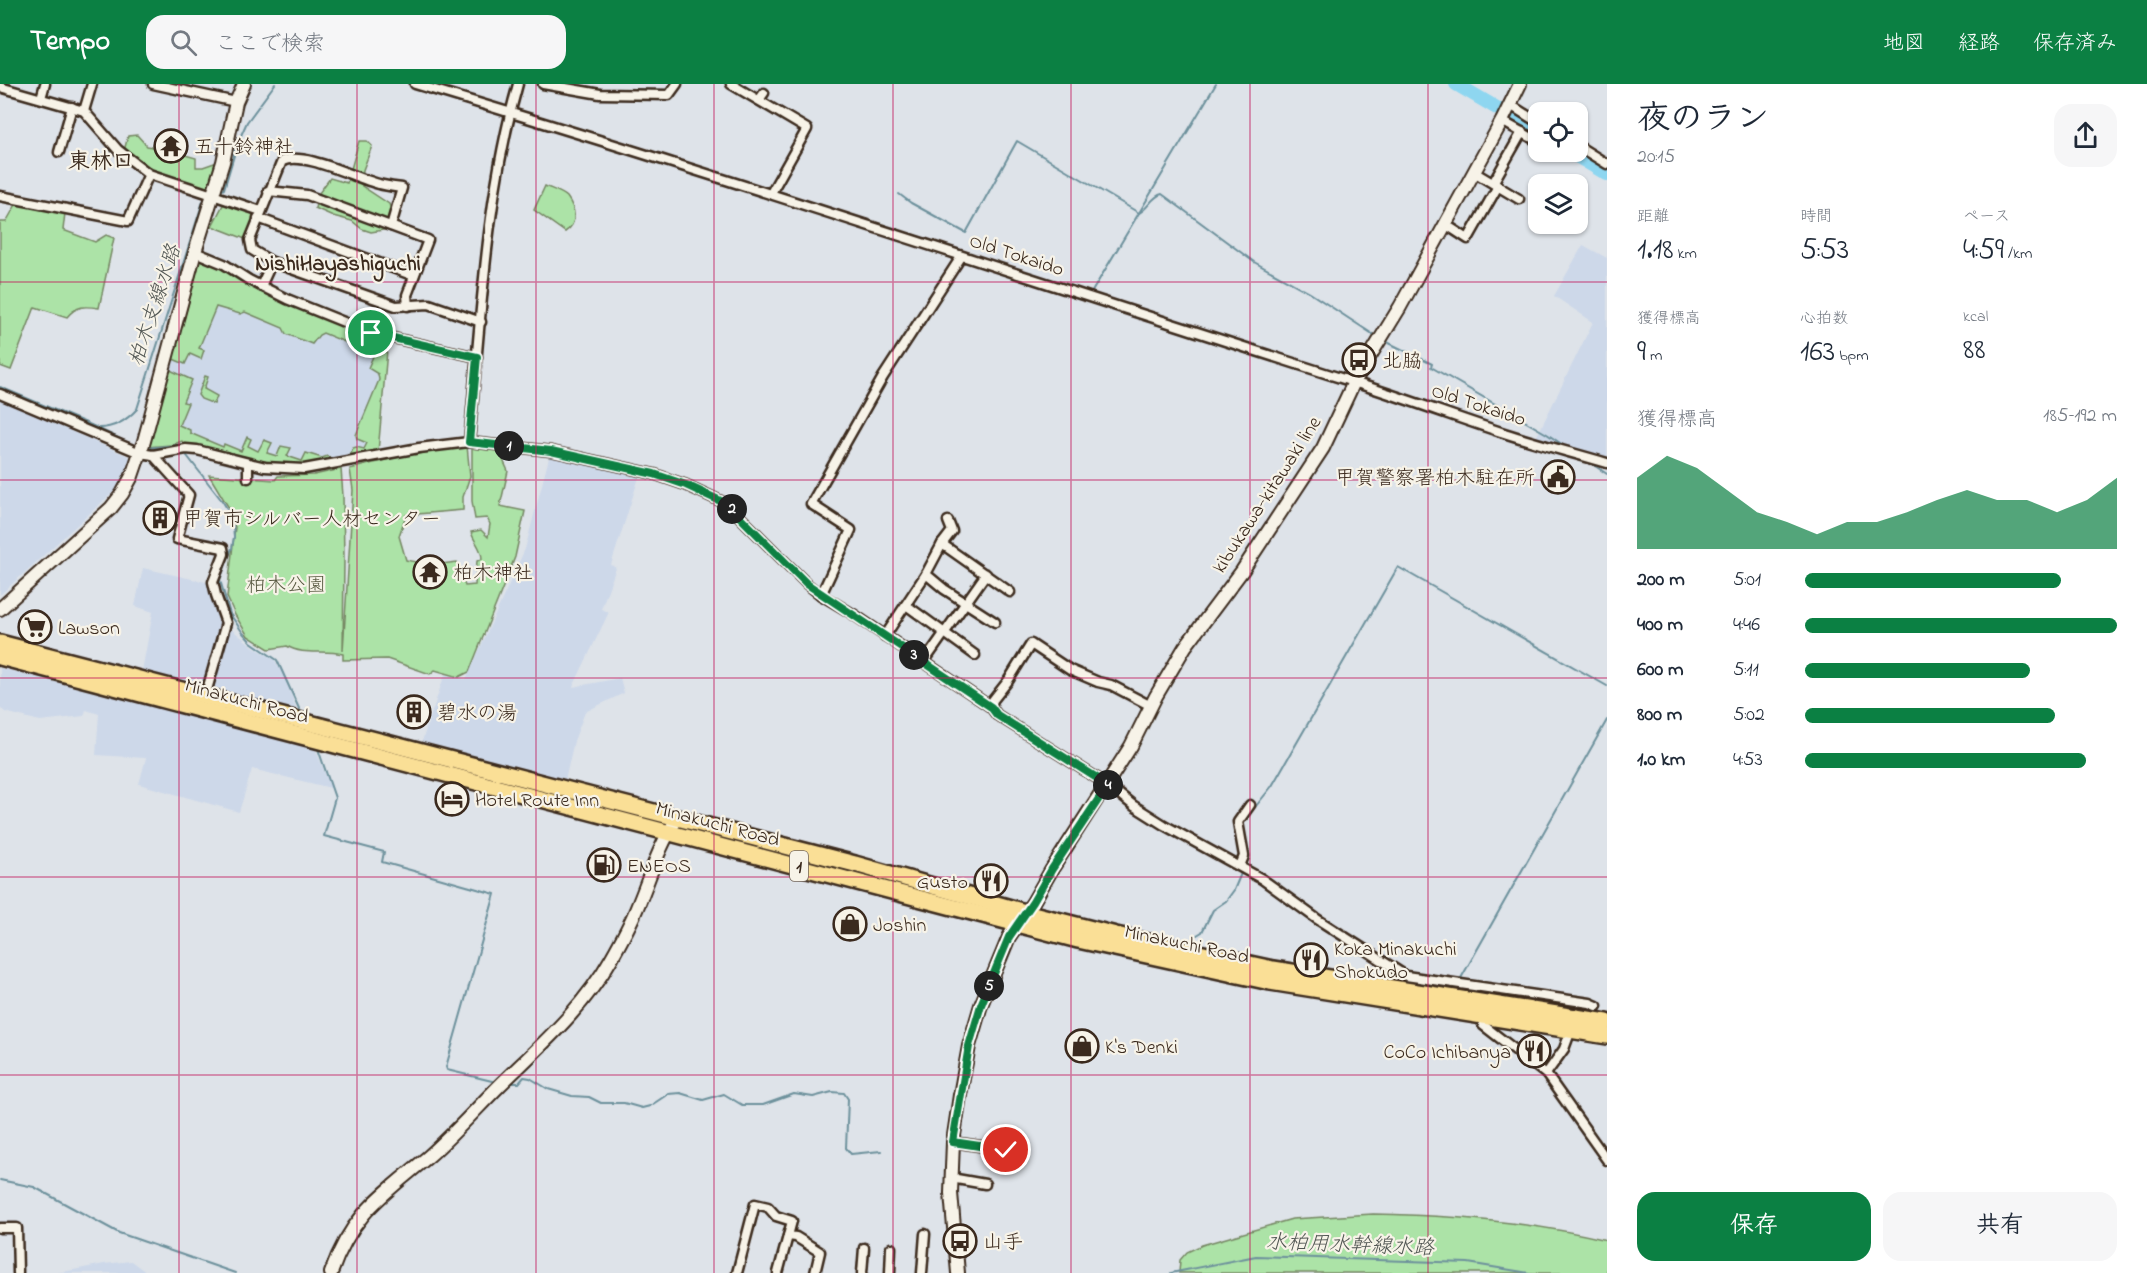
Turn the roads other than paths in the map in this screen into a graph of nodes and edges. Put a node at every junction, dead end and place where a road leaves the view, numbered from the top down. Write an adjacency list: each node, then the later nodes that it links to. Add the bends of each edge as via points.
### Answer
1 (45, 84): 12 (street)
2 (92, 84): 16 (street)
3 (153, 84): 13 (street)
4 (244, 84): 13 (main road)
5 (415, 84): 17 (street, Old Tokaido)
6 (518, 84): 17 (street)
7 (543, 84): 8 (street, via 600,94 669,95)
8 (677, 84)
9 (731, 84): 29 (street, via 762,97 807,129)
10 (1520, 84): 14 (main road, kibukawa-kitawaki line)
11 (0, 87): 12 (street)
12 (41, 98): 15 (street)
13 (236, 102): 30 (main road)
14 (1509, 104): 18 (street); 19 (main road, kibukawa-kitawaki line)
15 (72, 107): 16 (street); 22 (street)
16 (84, 111): 26 (street, via 118,150)
17 (510, 112): 29 (street, Old Tokaido); 42 (street, via 483,273)
18 (1528, 116)
19 (1502, 121): 20 (street); 25 (main road, kibukawa-kitawaki line)
20 (1522, 132): 21 (street); 27 (street)
21 (1528, 136)
22 (59, 152)
23 (1588, 152): 24 (street)
24 (1607, 164)
25 (1474, 172): 27 (street); 34 (main road, kibukawa-kitawaki line)
26 (149, 174): 30 (street); 31 (street, via 128,221)
27 (1495, 185): 32 (street); 34 (street, via 1467,239)
28 (268, 191): 33 (street); 35 (street, via 307,195); 35 (street, via 282,161 290,158 328,166 378,184 402,188)
29 (771, 193): 37 (street, Old Tokaido)
30 (213, 194): 33 (street); 36 (main road)
31 (0, 196)
32 (1519, 199)
33 (259, 215): 38 (street, via 250,240 252,250); 39 (street)
34 (1445, 224): 44 (main road, kibukawa-kitawaki line)
35 (391, 226): 39 (street, via 428,240)
36 (195, 252): 40 (street, via 225,264); 47 (main road)
37 (961, 257): 44 (street, Old Tokaido); 57 (street, via 883,377 811,504 851,530)
38 (272, 262): 40 (street); 41 (street, via 396,306)
39 (414, 276): 41 (street, via 407,295)
40 (261, 286): 43 (street, via 371,333)
41 (408, 306): 42 (street, via 429,304)
42 (481, 322): 43 (street)
43 (477, 357): 46 (street)
44 (1354, 382): 49 (street, Old Tokaido); 69 (main road, kibukawa-kitawaki line, via 1323,448 1242,571 1185,647)
45 (0, 393): 47 (street)
46 (469, 442): 50 (street, via 304,469); 57 (street, via 561,453 686,485 727,504)
47 (140, 453): 48 (street); 60 (main road, via 117,501)
48 (153, 455): 50 (street, via 197,450); 68 (street, via 189,495 177,539 223,549 213,582 226,623)
49 (1607, 463)
50 (248, 464): 51 (street)
51 (248, 478)
52 (948, 520): 53 (street, via 952,531)
53 (942, 544): 54 (street); 55 (street)
54 (926, 574): 58 (street); 59 (street)
55 (986, 574): 56 (street); 58 (street)
56 (1010, 592)
57 (821, 595): 63 (street)
58 (966, 603): 61 (street); 62 (street)
59 (906, 605): 62 (street); 63 (street)
60 (0, 609)
61 (995, 622)
62 (945, 633): 65 (street); 67 (street)
63 (885, 636): 67 (street)
64 (0, 644): 68 (highway, Minakuchi Road / 1)
65 (975, 655)
66 (0, 657): 73 (highway, Minakuchi Road / 1)
67 (924, 662): 70 (street)
68 (205, 697): 73 (highway, Minakuchi Road / 1)
69 (1151, 706): 70 (street, via 1070,670 1031,644); 71 (main road, kibukawa-kitawaki line)
70 (991, 707): 71 (street, via 997,715)
71 (1108, 785): 74 (street, via 1154,819); 75 (main road, kibukawa-kitawaki line)
72 (1250, 805): 74 (street, via 1238,822 1244,856)
73 (673, 825): 75 (highway, Minakuchi Road / 1, via 855,864); 94 (main road, via 636,912 587,997 430,1155 367,1209 341,1246)
74 (1240, 866): 76 (street, via 1406,975)
75 (1021, 919): 77 (highway, Minakuchi Road / 1, via 1154,958 1270,982); 78 (highway, Minakuchi Road / 1, via 1273,969); 83 (main road, kibukawa-kitawaki line, via 1009,937 972,1033)
76 (1597, 1006)
77 (1482, 1016): 80 (highway, Minakuchi Road / 1); 82 (street, via 1484,1025)
78 (1586, 1019): 79 (highway, Minakuchi Road / 1); 80 (street)
79 (1607, 1022)
80 (1570, 1030): 81 (highway, Minakuchi Road / 1); 82 (street, via 1564,1049)
81 (1607, 1036)
82 (1546, 1074): 85 (street)
83 (953, 1142): 84 (street); 86 (main road, kibukawa-kitawaki line)
84 (1006, 1150)
85 (1607, 1160)
86 (951, 1178): 87 (street); 101 (main road, kibukawa-kitawaki line)
87 (985, 1184)
88 (0, 1228): 93 (street, via 16,1228)
89 (925, 1233): 100 (street)
90 (788, 1236): 95 (street, via 792,1221 755,1204); 96 (street); 97 (street, via 820,1252)
91 (864, 1248): 98 (street)
92 (891, 1248): 99 (street)
93 (18, 1273)
94 (331, 1273)
95 (737, 1273)
96 (778, 1273)
97 (815, 1273)
98 (862, 1273)
99 (890, 1273)
100 (922, 1273)
101 (958, 1273)

